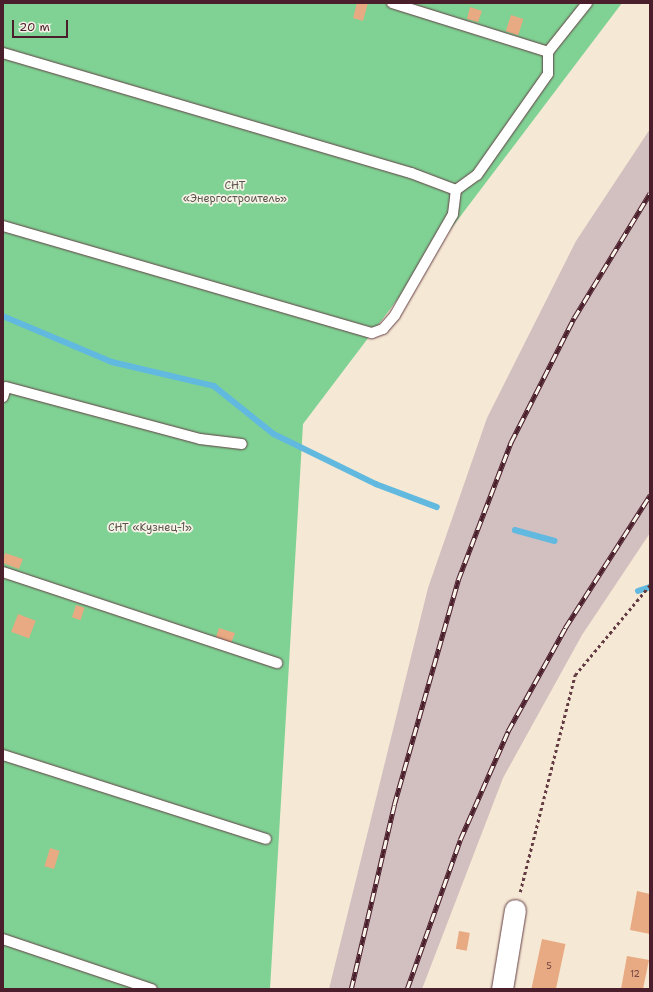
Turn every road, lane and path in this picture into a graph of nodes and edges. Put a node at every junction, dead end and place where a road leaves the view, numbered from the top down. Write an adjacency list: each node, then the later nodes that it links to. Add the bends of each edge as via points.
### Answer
1 (392, 3): 3 (lane)
2 (587, 3): 3 (lane)
3 (548, 52): 5 (lane, via 548,74 477,175)
4 (3, 53): 5 (lane, via 411,173)
5 (456, 190): 6 (lane, via 453,214 395,315 383,329 372,333)
6 (3, 226)
7 (3, 397): 8 (lane, via 6,387 200,439)
8 (242, 444)
9 (3, 572): 11 (lane)
10 (650, 585): 14 (path, via 575,675)
11 (277, 663)
12 (3, 755): 13 (lane)
13 (266, 840)
14 (516, 910): 17 (street)
15 (3, 938): 16 (lane)
16 (152, 989)
17 (502, 989)

